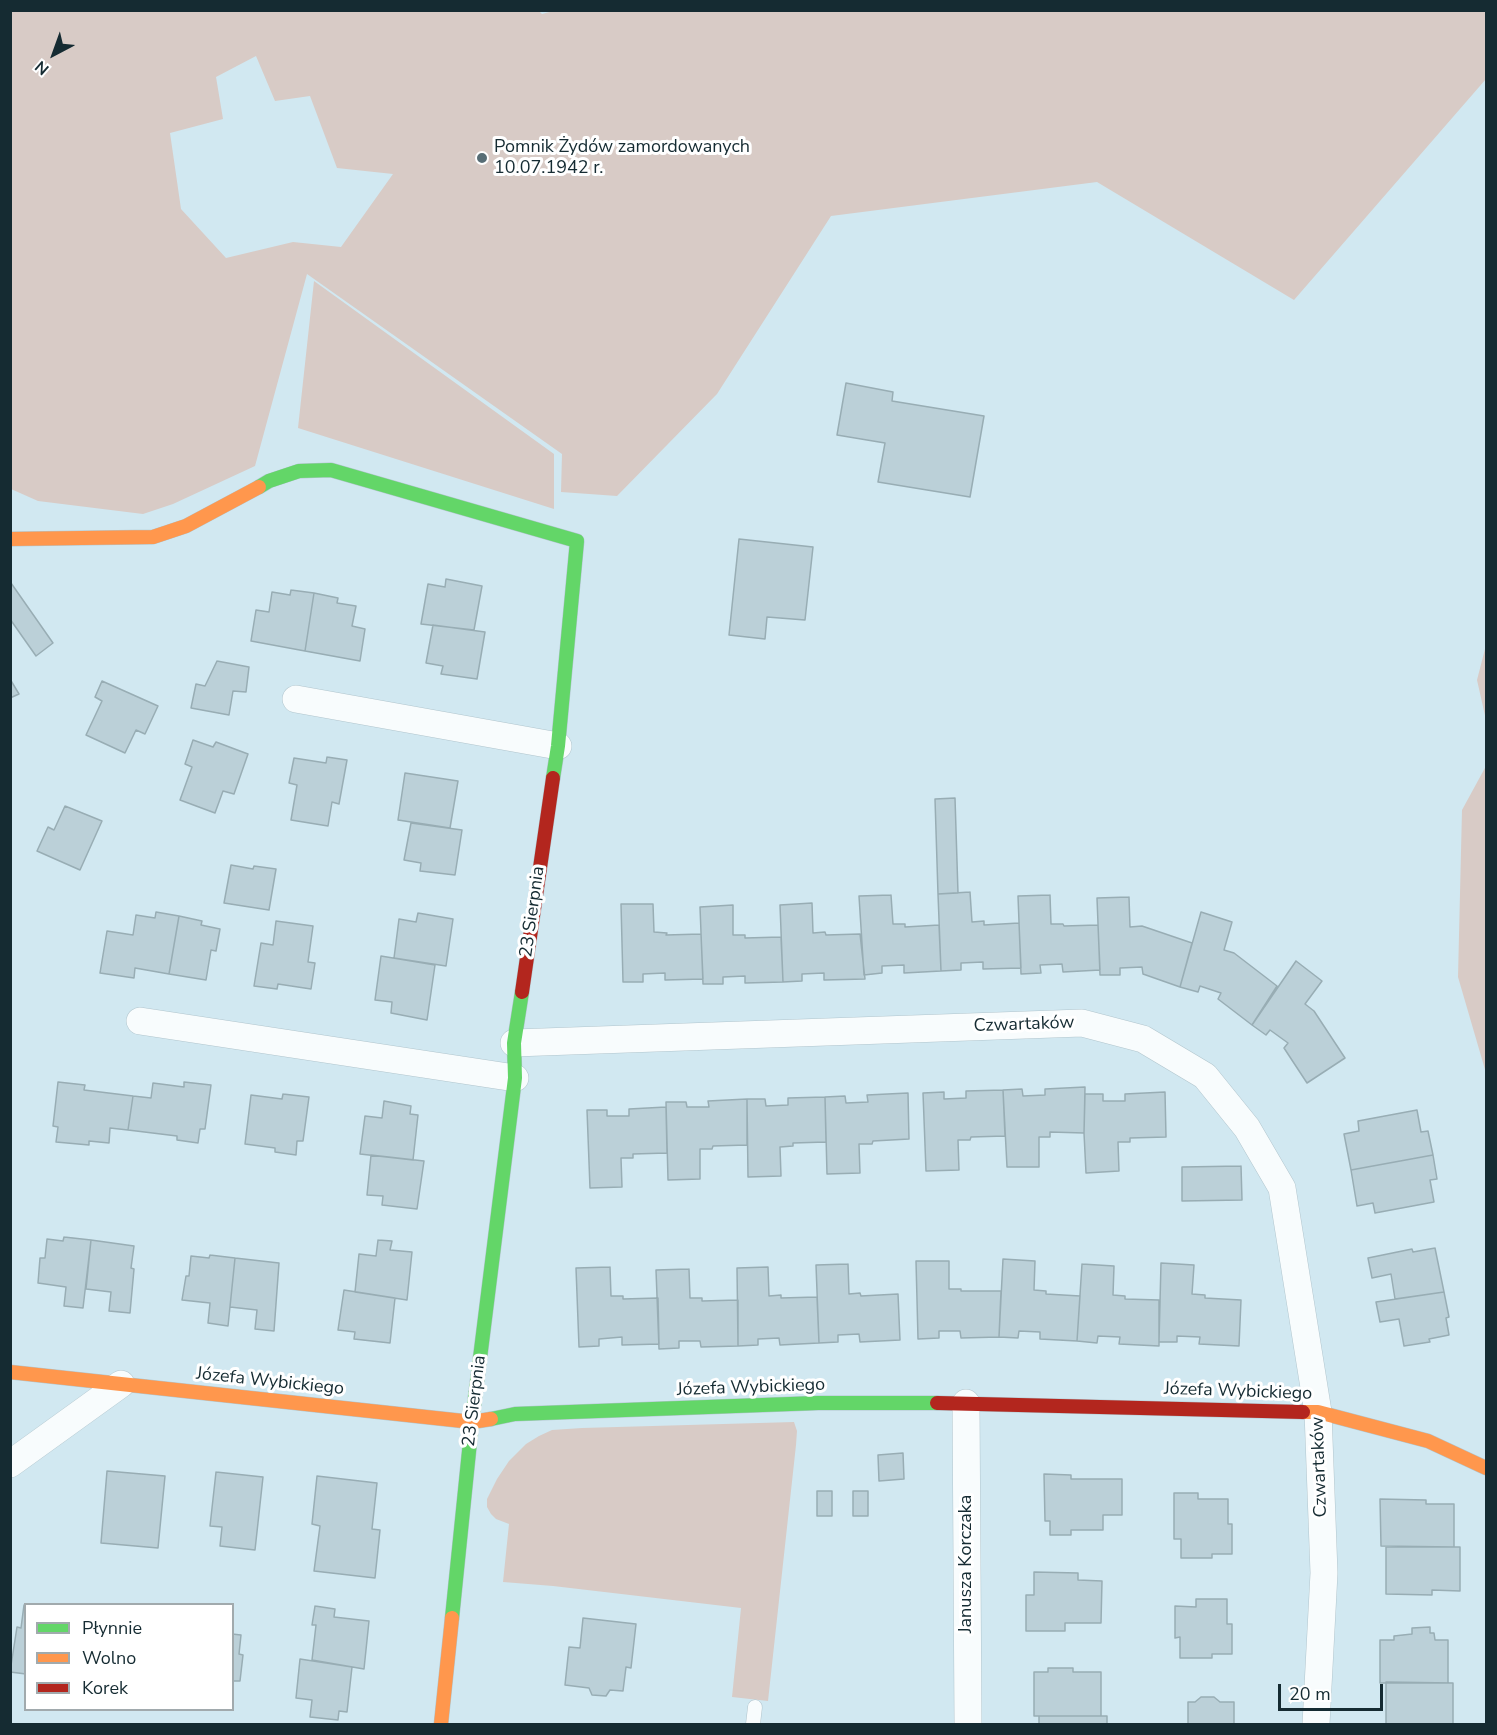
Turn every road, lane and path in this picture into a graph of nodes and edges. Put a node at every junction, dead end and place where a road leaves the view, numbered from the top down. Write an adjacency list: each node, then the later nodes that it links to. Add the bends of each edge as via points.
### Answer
1 (10, 539): 3 (street, 23 Sierpnia, via 153,537 186,526 269,482 299,471 331,470 577,541)
2 (296, 699): 3 (street)
3 (558, 746): 5 (street, 23 Sierpnia)
4 (140, 1021): 6 (street)
5 (514, 1043): 6 (street, 23 Sierpnia); 10 (street, Czwartaków, via 1082,1023 1143,1040 1205,1076 1247,1128 1282,1188)
6 (515, 1078): 11 (street, 23 Sierpnia)
7 (10, 1372): 8 (street, Józefa Wybickiego)
8 (121, 1384): 11 (street, Józefa Wybickiego); 12 (street)
9 (966, 1403): 10 (street, Józefa Wybickiego); 11 (street, Józefa Wybickiego, via 818,1403 515,1414); 17 (street, Janusza Korczaka)
10 (1318, 1412): 13 (street, Józefa Wybickiego, via 1428,1441); 18 (street, Czwartaków, via 1324,1573)
11 (472, 1422): 15 (street, 23 Sierpnia)
12 (10, 1464)
13 (1486, 1468)
14 (755, 1707): 16 (lane)
15 (441, 1725)
16 (753, 1725)
17 (968, 1725)
18 (1316, 1725)

